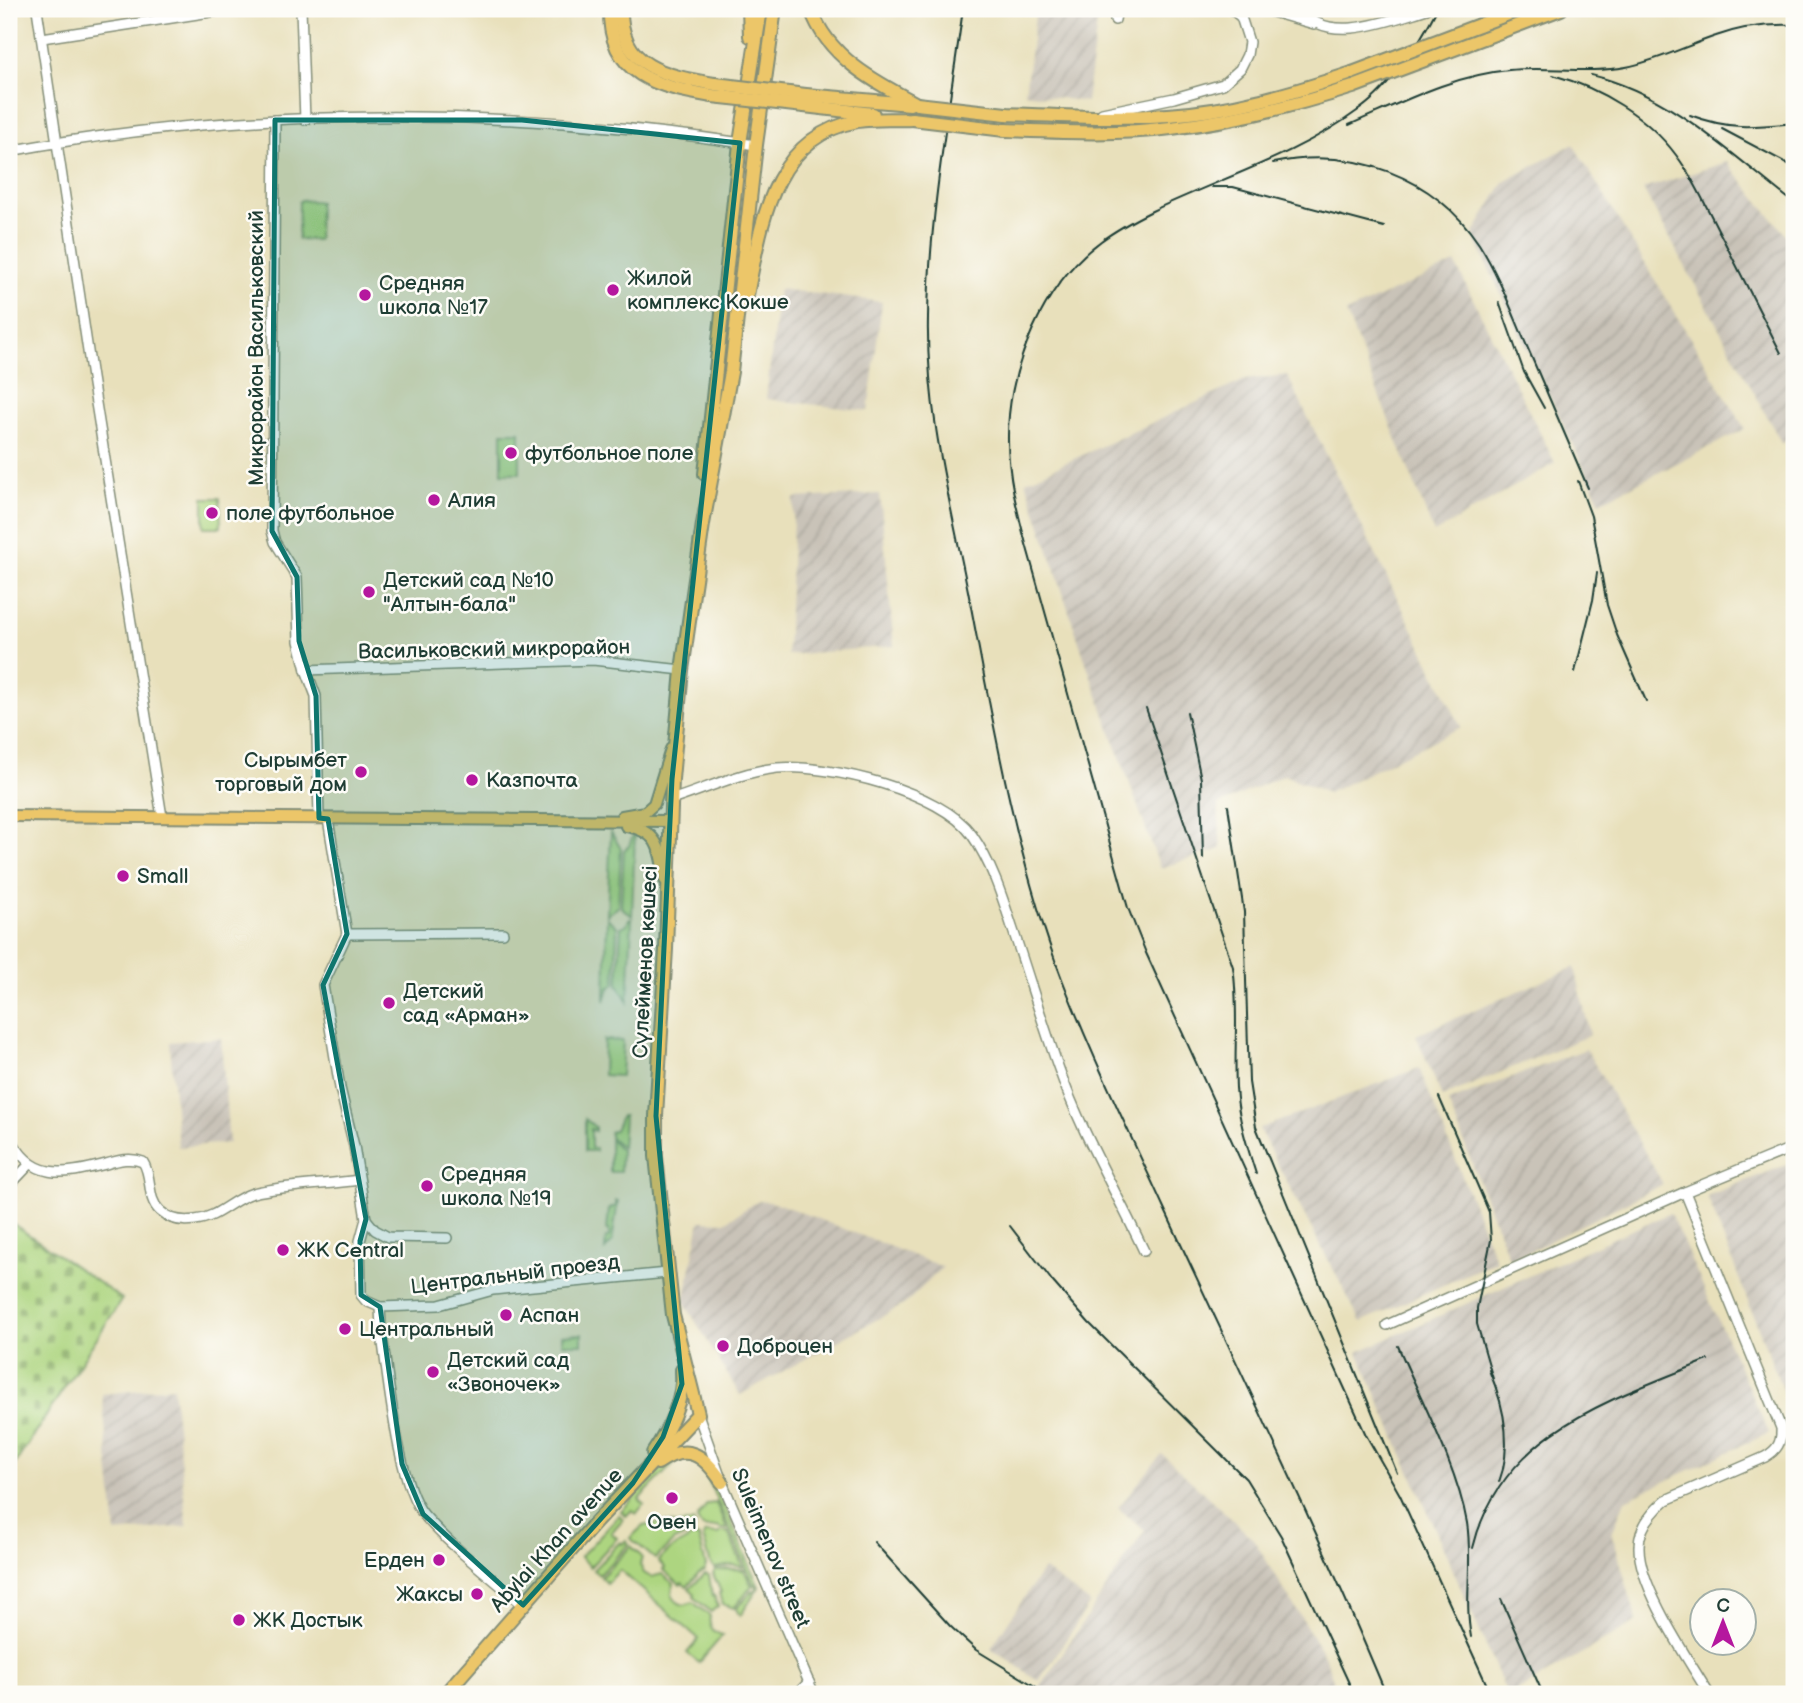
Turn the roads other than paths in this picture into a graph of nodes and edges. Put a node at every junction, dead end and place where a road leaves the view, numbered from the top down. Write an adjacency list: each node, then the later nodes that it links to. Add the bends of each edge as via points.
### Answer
1 (37, 9): 20 (street)
2 (230, 9): 20 (street)
3 (301, 9): 28 (street)
4 (610, 9): 22 (highway, via 616,43 632,68 658,85)
5 (621, 9): 22 (highway, via 627,40 640,60)
6 (750, 9): 21 (highway)
7 (761, 9): 21 (highway)
8 (775, 9): 31 (highway)
9 (810, 9): 24 (highway, via 849,63)
10 (1117, 9): 18 (street)
11 (1231, 9): 25 (street, via 1241,17 1249,42 1240,69 1223,83)
12 (1262, 9): 17 (street)
13 (1301, 9): 19 (street)
14 (1427, 9): 19 (street, via 1370,25)
15 (1522, 9): 25 (highway, bridge, via 1296,91 1170,115)
16 (1561, 9): 26 (highway, bridge, via 1301,104 1240,117 1170,128 1083,133)
17 (1286, 13): 19 (street)
18 (1115, 20)
19 (1320, 25)
20 (42, 38): 29 (street)
21 (751, 75): 30 (highway)
22 (713, 90): 23 (highway, bridge)
23 (805, 100): 24 (highway); 26 (highway)
24 (917, 104): 25 (highway, bridge)
25 (1083, 117)
26 (912, 119): 33 (highway, via 867,120 833,129 809,143 787,166 766,211)
27 (275, 120): 28 (street); 29 (street); 35 (street, Микрорайон Васильковский, via 272,531 297,578 299,636)
28 (305, 120): 30 (street, via 522,120)
29 (58, 142): 32 (street); 40 (street)
30 (740, 143): 31 (street); 34 (highway)
31 (756, 145): 33 (highway)
32 (9, 151)
33 (731, 372): 34 (highway)
34 (708, 478): 36 (highway, Сүлейменов көшесі)
35 (306, 670): 36 (street, Васильковский микрорайон, via 593,660); 41 (street, Микрорайон Васильковский, via 316,696)
36 (682, 670): 37 (highway, Сүлейменов көшесі)
37 (677, 726): 38 (highway, Сүлейменов көшесі); 42 (main road, via 654,804 640,813)
38 (671, 800): 43 (highway, Сүлейменов көшесі); 55 (street, via 737,776 796,768 856,776 905,791 962,824 990,869 1059,1069)
39 (9, 816): 40 (main road)
40 (162, 817): 41 (main road)
41 (324, 818): 42 (main road); 46 (street, Микрорайон Васильковский)
42 (588, 821): 43 (main road); 44 (main road, via 650,834 659,848)
43 (670, 821): 44 (highway, Сүлейменов көшесі)
44 (668, 896): 56 (highway, Сүлейменов көшесі, via 656,1116)
45 (503, 933): 46 (street)
46 (347, 934): 50 (street, via 324,985)
47 (9, 1135): 49 (street)
48 (1794, 1147): 52 (street)
49 (29, 1165): 50 (street, via 63,1172 136,1159 148,1170 157,1208 169,1218 186,1221 212,1216 255,1193); 51 (street)
50 (359, 1180): 53 (street)
51 (9, 1186)
52 (1685, 1192): 58 (street); 68 (street, via 1782,1436 1777,1448 1765,1457 1666,1500 1643,1528 1639,1546 1651,1590)
53 (366, 1219): 54 (street, via 388,1237); 57 (street, via 360,1241 361,1295)
54 (447, 1238)
55 (1144, 1251)
56 (667, 1273): 57 (street, Центральный проезд, via 493,1290 439,1306); 59 (highway, Сүлейменов көшесі)
57 (380, 1307): 63 (street, via 402,1464 416,1500 443,1534)
58 (1387, 1325)
59 (677, 1330): 60 (highway, Сүлейменов көшесі); 62 (highway, via 682,1375 678,1402 659,1445)
60 (698, 1414): 61 (street, Suleimenov street); 62 (highway, Abylai Khan avenue)
61 (722, 1482): 62 (highway, via 704,1459 685,1452 663,1459); 64 (street, Suleimenov street)
62 (633, 1483): 63 (highway, Abylai Khan avenue)
63 (523, 1605): 65 (highway, Abylai Khan avenue)
64 (809, 1682): 66 (street); 67 (street, Suleimenov street)
65 (444, 1694)
66 (797, 1694)
67 (814, 1694)
68 (1709, 1694)

